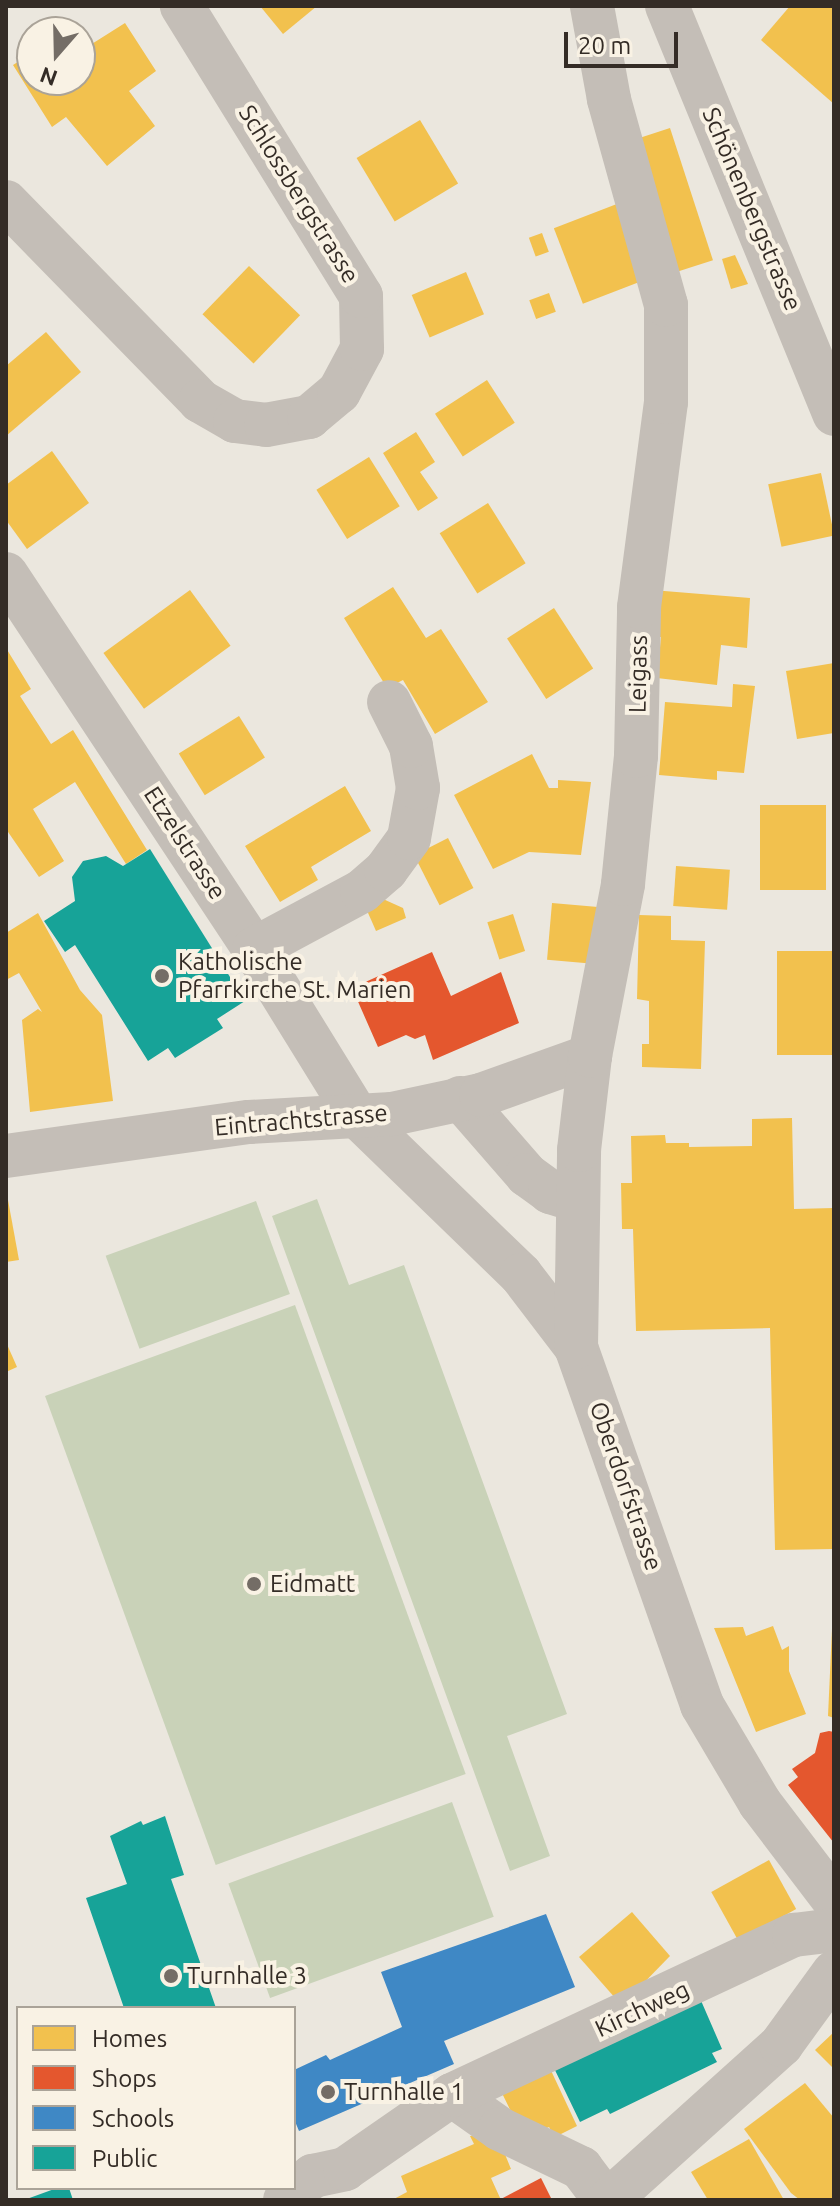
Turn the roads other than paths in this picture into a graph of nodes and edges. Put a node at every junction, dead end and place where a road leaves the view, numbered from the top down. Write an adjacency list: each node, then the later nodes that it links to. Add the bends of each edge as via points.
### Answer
1 (182, 6): 4 (street, Schlossbergstrasse, via 361,296 362,349 339,392 309,417 266,425 223,414 200,401)
2 (592, 6): 9 (street, Leigass, via 609,99 666,305 666,402 639,607 636,756 623,884)
3 (667, 6): 5 (street, Schönenbergstrasse)
4 (6, 202)
5 (834, 414)
6 (6, 574): 8 (street, Etzelstrasse)
7 (389, 702): 8 (street, via 411,746 418,788 409,838 386,870 362,891)
8 (254, 949): 11 (street, Etzelstrasse)
9 (590, 1056): 10 (street, Eintrachtstrasse, via 537,1078); 13 (street, Leigass)
10 (460, 1098): 11 (street, Eintrachtstrasse, via 392,1114); 13 (street, via 527,1175 550,1192)
11 (357, 1116): 12 (street, Eintrachtstrasse, via 249,1122); 14 (street, Oberdorfstrasse, via 521,1275)
12 (6, 1156)
13 (577, 1200): 14 (street, Leigass)
14 (576, 1347): 15 (street, Oberdorfstrasse, via 702,1705 760,1803)
15 (834, 1900)
16 (834, 1930): 18 (street, Kirchweg, via 794,1935)
17 (834, 1972): 20 (street, via 781,2045)
18 (452, 2095): 19 (street, Kirchweg, via 345,2169 313,2176); 20 (street, via 500,2129 581,2168)
19 (285, 2200)
20 (607, 2200)

